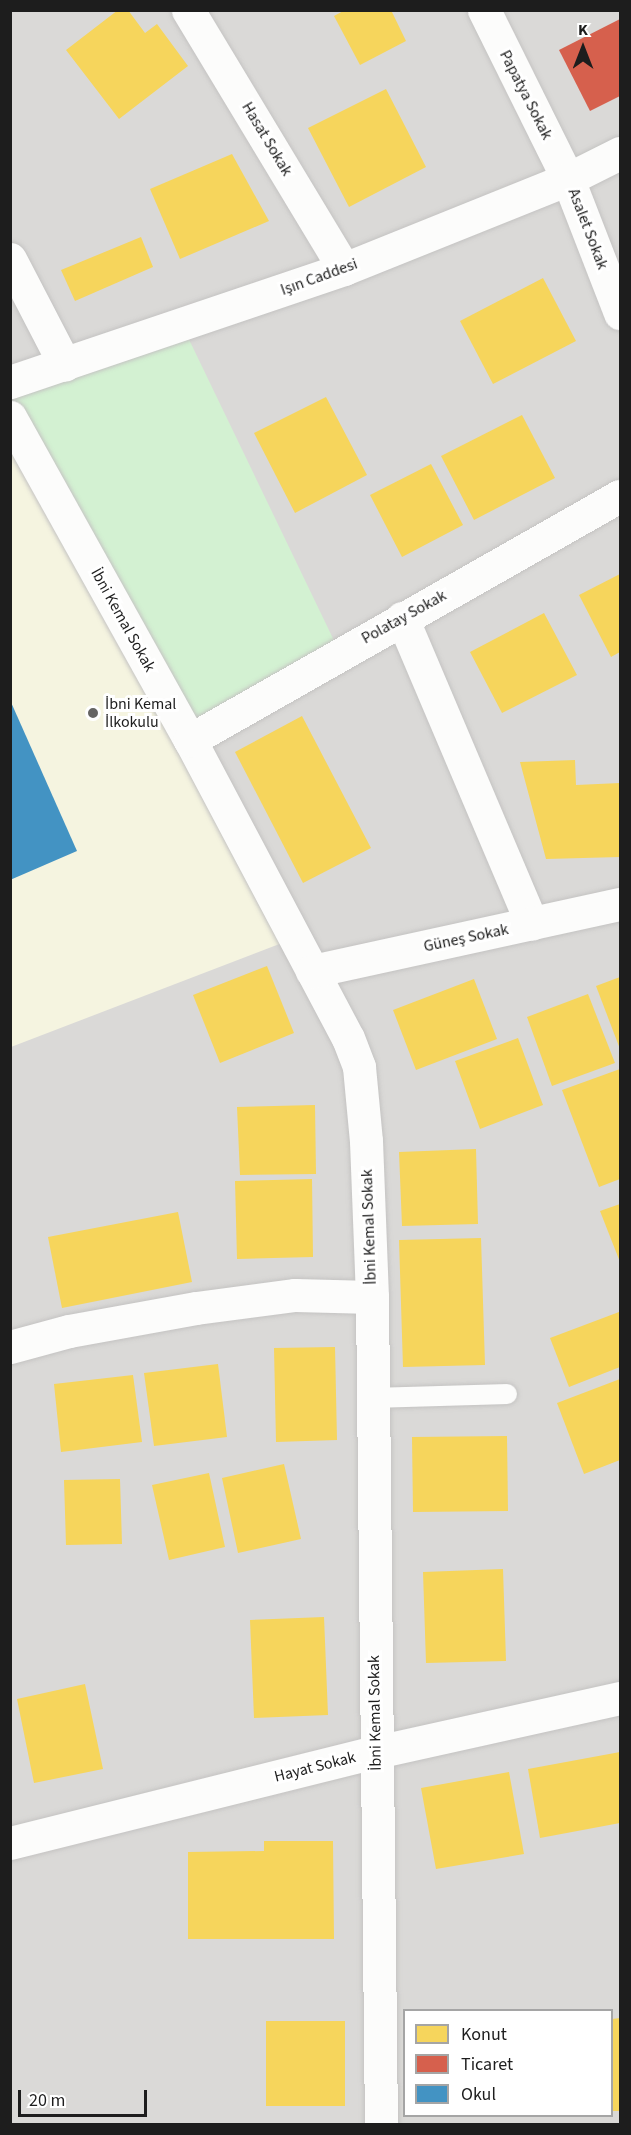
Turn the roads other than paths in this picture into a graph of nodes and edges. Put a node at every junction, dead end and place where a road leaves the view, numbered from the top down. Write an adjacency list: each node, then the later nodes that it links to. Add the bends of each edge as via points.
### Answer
1 (188, 10): 6 (street, Hasat Sokak)
2 (484, 10): 4 (street, Papatya Sokak)
3 (621, 153): 4 (street, Işın Caddesi)
4 (568, 179): 6 (street, Işın Caddesi); 7 (street, Asalet Sokak)
5 (10, 259): 8 (street)
6 (344, 268): 8 (street, Işın Caddesi)
7 (621, 313)
8 (65, 365): 9 (street, Işın Caddesi)
9 (10, 382)
10 (10, 417): 13 (street, İbni Kemal Sokak)
11 (621, 496): 12 (street, Polatay Sokak)
12 (402, 618): 13 (street, Polatay Sokak); 15 (street)
13 (190, 740): 16 (street, İbni Kemal Sokak)
14 (621, 904): 15 (street, Güneş Sokak)
15 (532, 924): 16 (street, Güneş Sokak)
16 (312, 971): 17 (street, İbni Kemal Sokak, via 359,1067)
17 (372, 1297): 18 (street, via 295,1295 207,1307 69,1331); 20 (street, İbni Kemal Sokak)
18 (10, 1347)
19 (507, 1394): 20 (lane)
20 (373, 1398): 22 (street, İbni Kemal Sokak)
21 (621, 1698): 22 (street, Hayat Sokak)
22 (376, 1752): 23 (street, Hayat Sokak); 24 (street, İbni Kemal Sokak)
23 (10, 1843)
24 (381, 2124)

